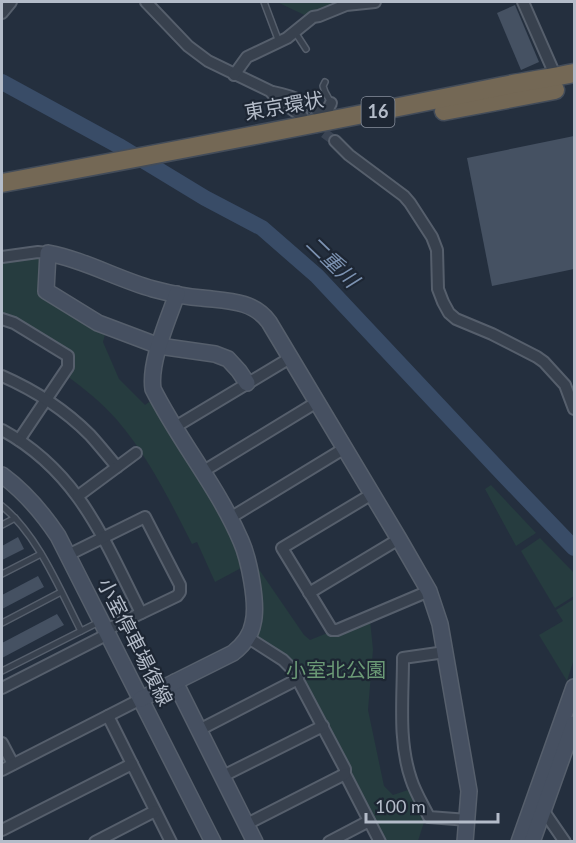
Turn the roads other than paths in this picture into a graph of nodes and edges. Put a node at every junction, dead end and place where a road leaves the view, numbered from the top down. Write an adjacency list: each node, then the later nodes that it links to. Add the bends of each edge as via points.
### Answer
1 (11, 2): 6 (street)
2 (146, 2): 11 (street, via 188,46)
3 (264, 2): 8 (lane)
4 (375, 2): 7 (street, via 346,5 313,17)
5 (523, 2): 12 (street)
6 (2, 13)
7 (295, 32): 8 (street); 9 (lane)
8 (279, 42): 11 (street, via 247,57)
9 (306, 50)
10 (574, 73): 12 (highway, 東京環状 / 16)
11 (234, 75): 15 (street)
12 (556, 77): 18 (highway, 東京環状 / 16, via 375,113)
13 (325, 82): 16 (lane, via 323,86)
14 (574, 86): 20 (highway, 東京環状 / 16)
15 (270, 91): 17 (street); 18 (street, via 313,107)
16 (331, 103): 18 (street)
17 (302, 116)
18 (324, 119): 20 (highway, 東京環状 / 16)
19 (335, 141): 34 (street, via 410,203 437,250 438,289 449,313 544,362 565,385)
20 (188, 153): 21 (highway, 東京環状 / 16)
21 (98, 171): 22 (highway, 東京環状 / 16); 23 (highway, 東京環状 / 16)
22 (2, 183)
23 (2, 194)
24 (48, 253): 25 (street); 26 (street); 28 (street, via 46,291 98,324)
25 (2, 257)
26 (177, 294): 28 (street); 29 (street, via 250,306 264,316)
27 (2, 319): 32 (street, via 68,356 68,367)
28 (159, 346): 31 (street, via 228,359); 35 (street, via 153,389)
29 (290, 358): 31 (street); 33 (street)
30 (2, 376): 32 (street)
31 (246, 383): 35 (street)
32 (46, 400): 37 (street); 40 (street, via 90,436)
33 (317, 402): 38 (street); 41 (street)
34 (574, 409)
35 (175, 427): 41 (street)
36 (2, 430): 37 (street)
37 (19, 440): 44 (street)
38 (345, 448): 43 (street); 47 (street)
39 (136, 453): 40 (street)
40 (117, 467): 44 (street)
41 (202, 472): 47 (street)
42 (2, 475): 52 (street, 小室停車場復線, via 39,509)
43 (372, 494): 50 (street); 56 (street, via 282,548)
44 (78, 496): 49 (street)
45 (2, 506): 46 (lane)
46 (15, 518): 48 (lane); 51 (lane)
47 (230, 518): 61 (street, via 250,569 255,615)
48 (2, 525)
49 (103, 537): 52 (street); 57 (street); 57 (street, via 145,517 180,585 177,596)
50 (399, 539): 54 (street); 56 (street)
51 (41, 554): 53 (lane); 55 (lane)
52 (68, 555): 59 (street, 小室停車場復線)
53 (2, 574)
54 (429, 591): 56 (street, via 337,630 332,630); 62 (street)
55 (61, 592): 58 (lane); 60 (lane)
56 (309, 593)
57 (141, 614): 59 (street)
58 (2, 623)
59 (105, 628): 60 (lane); 67 (street); 68 (street, 小室停車場復線)
60 (81, 631): 63 (lane)
61 (247, 637): 64 (street, via 283,660); 65 (street, via 232,652)
62 (445, 652): 81 (street, via 469,790); 81 (street, via 403,658 403,741 411,781 429,817)
63 (2, 671)
64 (298, 679): 71 (street); 72 (street)
65 (175, 682): 68 (street); 72 (street)
66 (574, 687): 92 (street)
67 (2, 688)
68 (141, 699): 69 (street); 87 (street, 小室停車場復線)
69 (108, 716): 74 (street); 75 (street)
70 (574, 724): 79 (street)
71 (323, 726): 77 (street); 78 (street)
72 (199, 730): 78 (street)
73 (2, 743): 74 (street)
74 (13, 764): 76 (street)
75 (132, 764): 80 (street); 84 (street)
76 (2, 770)
77 (345, 774): 82 (street); 83 (street)
78 (223, 776): 83 (street)
79 (543, 810): 93 (street); 94 (street)
80 (155, 811): 85 (street); 86 (street)
81 (468, 820): 91 (street)
82 (369, 821): 89 (street); 90 (street)
83 (247, 824): 88 (street)
84 (2, 830)
85 (94, 842)
86 (171, 842)
87 (213, 842)
88 (255, 842)
89 (329, 842)
90 (380, 842)
91 (465, 842)
92 (519, 842)
93 (532, 842)
94 (565, 842)

